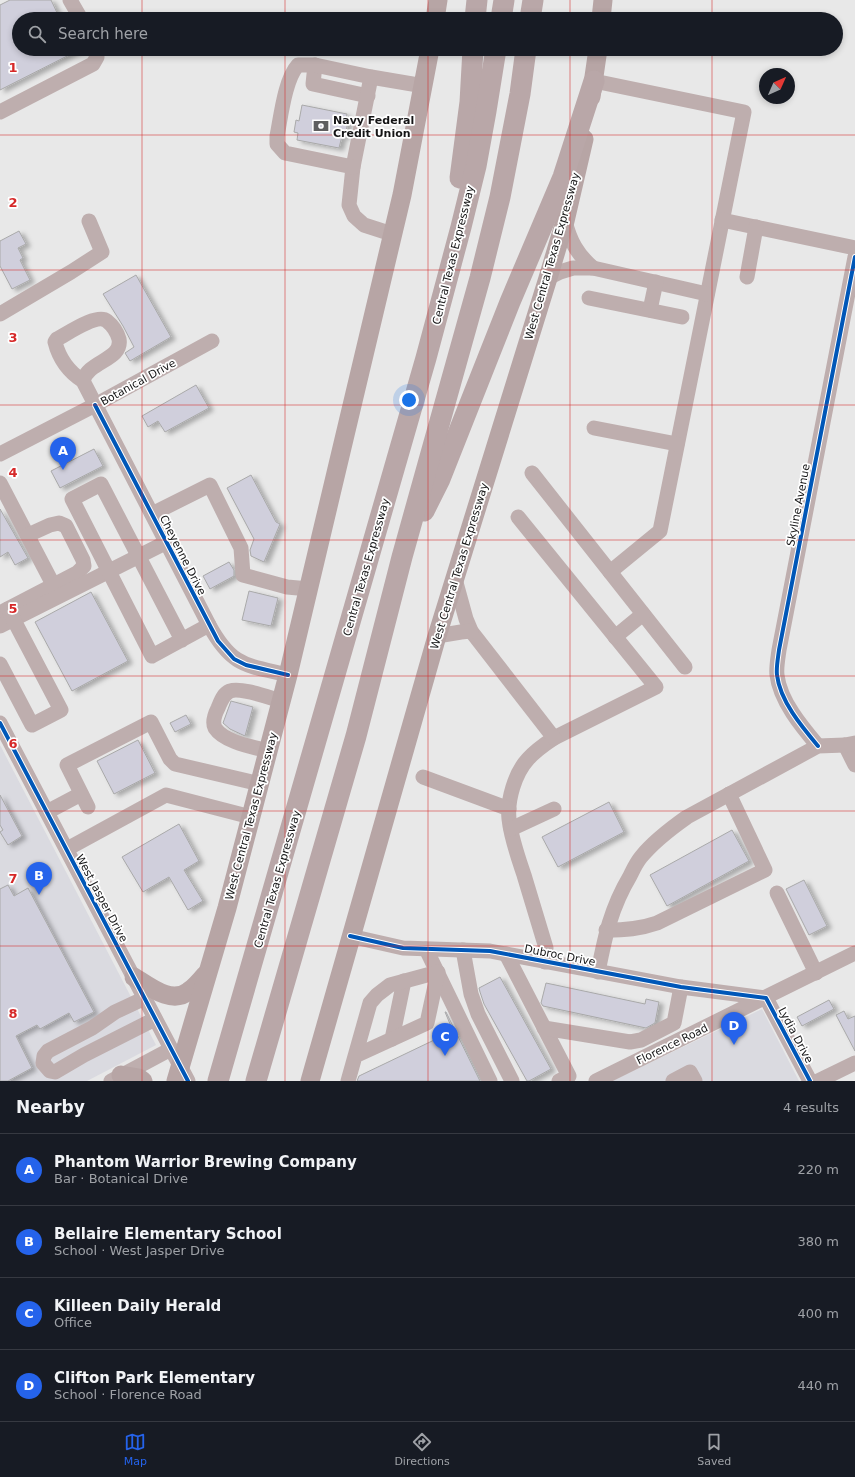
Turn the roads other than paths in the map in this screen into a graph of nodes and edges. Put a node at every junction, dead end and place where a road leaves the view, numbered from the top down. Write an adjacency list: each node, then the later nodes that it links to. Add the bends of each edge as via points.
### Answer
1 (70, 0): 7 (street)
2 (438, 0): 8 (main road)
3 (477, 0): 9 (highway)
4 (504, 0): 10 (highway)
5 (533, 0): 11 (highway)
6 (603, 0): 12 (main road)
7 (77, 12)
8 (436, 12)
9 (476, 12)
10 (502, 12)
11 (531, 12)
12 (602, 12)
13 (97, 56): 24 (street, via 93,64)
14 (429, 56): 22 (main road, West Central Texas Expressway)
15 (473, 56): 29 (highway, via 470,102 459,186)
16 (495, 56): 29 (highway, Central Texas Expressway, via 480,142)
17 (525, 56): 56 (highway, via 500,197 480,278)
18 (597, 56): 21 (main road, West Central Texas Expressway)
19 (315, 65): 20 (street); 23 (street, via 313,84); 25 (street, via 298,65 292,71 277,144 284,153)
20 (371, 77): 22 (street); 23 (street)
21 (594, 81): 26 (street, via 744,112); 28 (main road, West Central Texas Expressway, via 584,140); 56 (highway, via 563,176 440,479)
22 (424, 86): 31 (main road, West Central Texas Expressway)
23 (368, 96): 25 (street)
24 (0, 112)
25 (353, 167): 31 (street, via 349,205 354,216 364,225)
26 (722, 220): 30 (street); 38 (street)
27 (89, 221): 41 (street, via 102,252)
28 (565, 221): 34 (street, via 573,244 582,258); 36 (main road, West Central Texas Expressway)
29 (461, 227): 117 (highway, Central Texas Expressway, via 426,358)
30 (756, 227): 32 (street); 35 (street)
31 (392, 234): 60 (main road, West Central Texas Expressway)
32 (855, 248)
33 (855, 257): 77 (street, Skyline Avenue, via 779,650 777,675 782,694)
34 (593, 268): 36 (street, via 573,268); 37 (street)
35 (747, 277)
36 (548, 278): 59 (main road, West Central Texas Expressway)
37 (656, 282): 38 (street); 40 (street)
38 (707, 294): 47 (street)
39 (589, 298): 40 (street)
40 (650, 310): 42 (street)
41 (0, 314)
42 (682, 317)
43 (212, 341): 45 (street, Botanical Drive)
44 (83, 381): 44 (street, Cheyenne Drive, via 85,375 116,352 120,344 118,333 102,318 55,342 62,361); 45 (street, Cheyenne Drive)
45 (96, 405): 48 (street, Botanical Drive); 51 (street, Cheyenne Drive)
46 (594, 428): 47 (street)
47 (678, 444): 58 (street, via 660,531)
48 (0, 454)
49 (532, 473): 58 (street)
50 (1, 489): 53 (street)
51 (152, 514): 54 (street, Cheyenne Drive); 60 (street, via 210,485 241,548 243,575 287,587)
52 (518, 517): 68 (street)
53 (28, 535): 61 (street); 61 (street, via 50,525 59,523 66,526 83,560 84,566)
54 (167, 542): 55 (street); 64 (street, Cheyenne Drive)
55 (138, 556): 57 (street); 57 (street, via 101,484 89,490 72,499); 69 (street)
56 (402, 556): 118 (highway, via 356,736)
57 (109, 571): 61 (street); 69 (street, via 152,656)
58 (610, 572): 63 (street)
59 (454, 579): 66 (street); 67 (main road, West Central Texas Expressway)
60 (309, 588): 72 (main road, West Central Texas Expressway)
61 (56, 591): 62 (street)
62 (7, 613): 65 (street); 70 (street, via 61,710 32,726)
63 (643, 614): 68 (street); 71 (street)
64 (210, 625): 69 (street); 72 (street, Cheyenne Drive, via 218,641 234,659 246,665)
65 (0, 626)
66 (471, 631): 67 (street); 75 (street)
67 (438, 636): 93 (main road, West Central Texas Expressway)
68 (615, 637): 75 (street, via 656,687)
69 (182, 640)
70 (0, 664)
71 (685, 667)
72 (288, 675): 73 (main road, West Central Texas Expressway)
73 (281, 701): 78 (main road, West Central Texas Expressway); 78 (street, via 242,690 231,690 223,696 214,717 215,727 231,740)
74 (1, 729): 87 (street, West Jasper Drive)
75 (554, 738): 85 (street, via 527,760 511,794)
76 (850, 744): 77 (street); 79 (street)
77 (818, 746): 83 (street)
78 (268, 751): 81 (main road, West Central Texas Expressway)
79 (855, 765)
80 (422, 777): 85 (street)
81 (260, 784): 82 (street, via 175,764 151,722 67,765); 88 (main road, West Central Texas Expressway)
82 (81, 794): 84 (street); 87 (street)
83 (729, 794): 92 (street, via 687,817 654,842 640,858 622,889); 92 (street, via 765,870 657,923 643,928)
84 (88, 808)
85 (509, 809): 89 (street)
86 (554, 810): 89 (street)
87 (47, 812): 90 (street, West Jasper Drive)
88 (251, 817): 90 (street, via 166,795); 102 (main road, West Central Texas Expressway, via 227,908)
89 (511, 829): 98 (street, via 546,948)
90 (67, 849): 103 (street, West Jasper Drive)
91 (776, 893): 101 (street)
92 (606, 930): 100 (street)
93 (350, 936): 94 (street, Dubroc Drive, via 403,948); 119 (main road, West Central Texas Expressway)
94 (426, 949): 95 (street, Dubroc Drive); 99 (street)
95 (463, 950): 97 (street, Dubroc Drive); 122 (street, via 473,1001)
96 (855, 953): 101 (street, Florence Road)
97 (506, 954): 98 (street, Dubroc Drive); 109 (street)
98 (545, 962): 100 (street, Dubroc Drive)
99 (438, 972): 104 (street); 110 (street, via 427,1023); 121 (street)
100 (598, 972): 105 (street, Dubroc Drive)
101 (816, 973): 107 (street, Florence Road)
102 (206, 974): 103 (main road, via 189,992 176,997 166,995); 114 (main road, West Central Texas Expressway)
103 (134, 977): 106 (street, West Jasper Drive)
104 (404, 981): 110 (street); 112 (street, via 390,985 370,1003)
105 (681, 986): 107 (street, Dubroc Drive); 109 (street, via 674,1023 641,1040 630,1042)
106 (145, 998): 108 (street, West Jasper Drive); 108 (street, via 115,1012 92,1028 48,1051 43,1063 50,1071 55,1072)
107 (766, 998): 124 (street, Florence Road); 127 (street, Lydia Drive)
108 (155, 1019): 111 (street, West Jasper Drive)
109 (544, 1028): 123 (street, via 569,1076)
110 (392, 1039): 112 (street)
111 (171, 1049): 114 (street, West Jasper Drive); 115 (street)
112 (355, 1056): 120 (street)
113 (855, 1063): 128 (street)
114 (181, 1076)
115 (116, 1078): 116 (main road, via 139,1078)
116 (143, 1081)
117 (218, 1081)
118 (256, 1081)
119 (310, 1081)
120 (348, 1081)
121 (490, 1081)
122 (512, 1081)
123 (559, 1081)
124 (596, 1081)
125 (673, 1081): 126 (street, via 690,1072)
126 (695, 1081)
127 (810, 1081)
128 (818, 1081)

